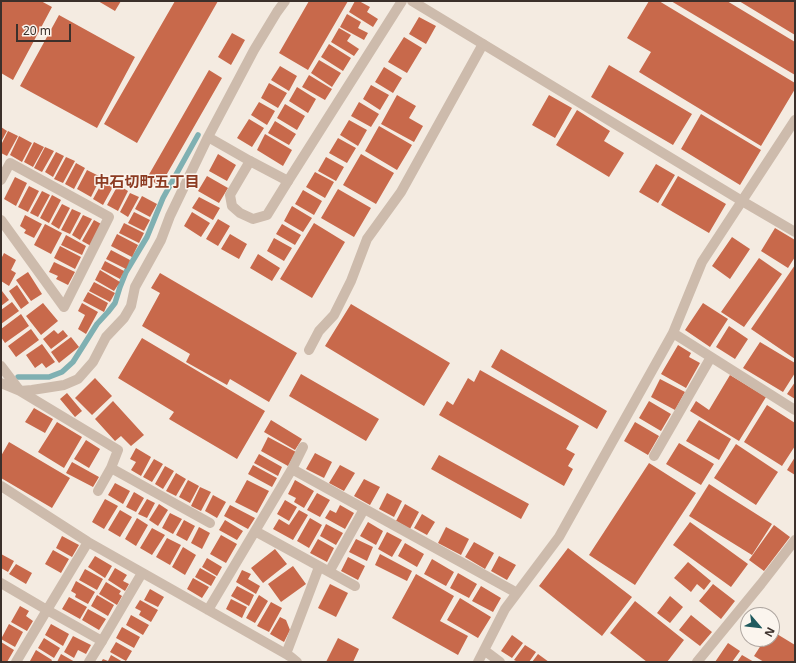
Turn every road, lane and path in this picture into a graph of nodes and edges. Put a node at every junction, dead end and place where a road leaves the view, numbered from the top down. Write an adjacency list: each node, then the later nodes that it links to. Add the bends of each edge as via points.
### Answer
1 (285, 1): 6 (street, via 254,50)
2 (402, 1): 9 (street)
3 (412, 1): 4 (street)
4 (483, 44): 10 (street); 14 (street, via 401,192 367,239 351,281 334,315 319,331)
5 (795, 120): 10 (street)
6 (208, 137): 7 (street); 18 (street, via 161,240 135,287 131,306 124,318 106,337 93,362 78,379 64,386)
7 (250, 161): 9 (street); 9 (street, via 230,195 232,206 253,220 267,215)
8 (1, 180): 11 (street, via 10,163 110,218 64,307)
9 (288, 181)
10 (742, 201): 12 (street); 13 (street, via 702,262)
11 (1, 220)
12 (795, 232)
13 (673, 333): 15 (street); 36 (street, via 559,537)
14 (309, 350)
15 (711, 357): 19 (street); 21 (street)
16 (1, 366): 18 (street)
17 (1, 383): 18 (street)
18 (20, 391): 22 (street, via 118,450)
19 (795, 410)
20 (303, 447): 23 (street)
21 (654, 456)
22 (111, 468): 25 (street); 27 (street)
23 (292, 469): 26 (street); 28 (street)
24 (1, 486): 30 (street)
25 (98, 491)
26 (364, 509): 32 (street); 36 (street)
27 (210, 524)
28 (255, 531): 31 (street); 38 (street)
29 (795, 540): 47 (street)
30 (88, 542): 33 (street); 37 (street)
31 (320, 566): 32 (street); 41 (street)
32 (329, 572): 35 (street)
33 (142, 573): 38 (street); 39 (street)
34 (1, 583): 37 (street)
35 (355, 586)
36 (516, 593): 40 (street)
37 (47, 610): 39 (street); 42 (street)
38 (208, 610): 41 (street)
39 (102, 641): 43 (street)
40 (484, 650): 45 (street); 46 (street)
41 (286, 654): 44 (street)
42 (16, 662)
43 (89, 662)
44 (297, 662)
45 (478, 662)
46 (500, 662)
47 (697, 662)

